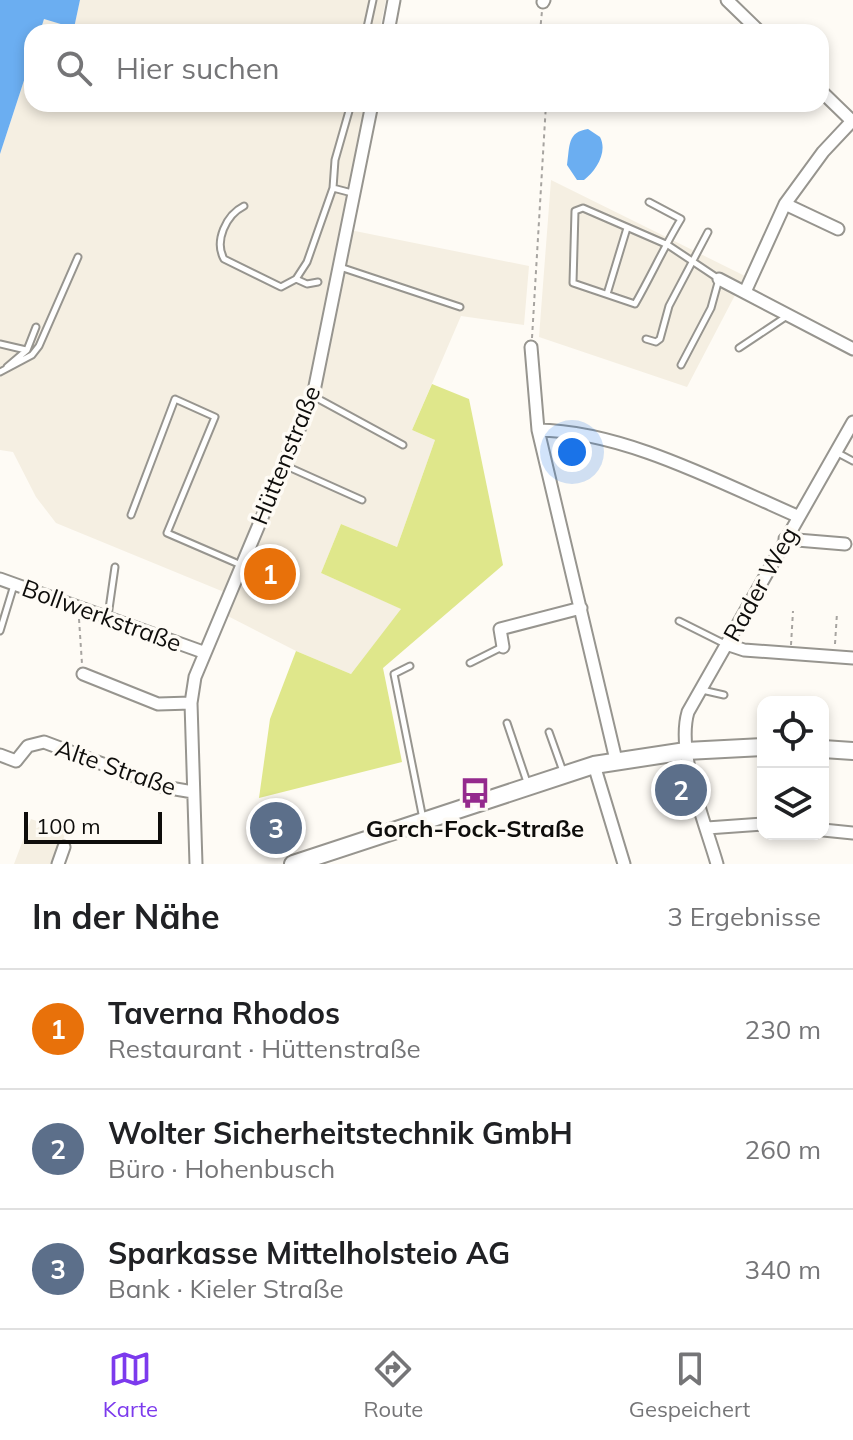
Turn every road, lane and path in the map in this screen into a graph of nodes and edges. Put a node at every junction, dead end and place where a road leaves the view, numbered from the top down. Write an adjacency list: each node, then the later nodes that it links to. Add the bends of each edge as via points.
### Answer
1 (373, 0): 5 (lane)
2 (394, 0): 6 (street)
3 (727, 0): 8 (street)
4 (543, 1): 7 (path)
5 (368, 24)
6 (390, 24)
7 (541, 24)
8 (752, 24)
9 (829, 99): 13 (street)
10 (349, 112): 14 (lane)
11 (370, 112): 15 (street, Hüttenstraße)
12 (546, 112): 36 (path)
13 (852, 121): 17 (street)
14 (333, 188): 15 (lane); 26 (lane)
15 (353, 193): 25 (street, Hüttenstraße)
16 (649, 202): 22 (lane, via 681,219)
17 (785, 204): 20 (street); 29 (street)
18 (244, 206): 26 (lane, via 222,231 224,259 281,287)
19 (627, 228): 22 (lane); 30 (lane); 30 (lane, via 583,208 575,211 573,283)
20 (838, 229)
21 (708, 232): 24 (lane)
22 (668, 245): 24 (lane); 30 (lane, via 635,304)
23 (78, 257): 41 (lane, via 39,346)
24 (696, 260): 27 (lane); 34 (lane, via 669,306 660,339)
25 (339, 267): 31 (lane); 42 (street, Hüttenstraße)
26 (296, 279): 28 (lane)
27 (719, 279): 29 (street); 40 (lane, via 711,308)
28 (318, 282)
29 (745, 292): 32 (street)
30 (607, 294)
31 (460, 307)
32 (789, 315): 37 (lane); 38 (street)
33 (36, 327): 39 (lane)
34 (646, 339)
35 (0, 344): 39 (lane)
36 (531, 347): 44 (street)
37 (739, 348)
38 (853, 349)
39 (27, 350): 41 (lane)
40 (681, 365)
41 (1, 372)
42 (313, 396): 45 (lane); 48 (street, Hüttenstraße)
43 (853, 422): 46 (street, Rader Weg)
44 (538, 430): 51 (street, via 559,430 662,457); 59 (street)
45 (403, 445)
46 (835, 451): 47 (lane); 51 (street, Rader Weg)
47 (853, 461)
48 (283, 464): 49 (lane); 54 (street, Hüttenstraße)
49 (362, 500)
50 (131, 515): 54 (lane, via 175,399 215,417 167,533)
51 (797, 516): 52 (street, Rader Weg)
52 (785, 539): 53 (street); 65 (street, Rader Weg)
53 (845, 544)
54 (241, 565): 67 (street, Hüttenstraße)
55 (115, 567): 62 (lane)
56 (0, 579): 57 (street, Bollwerkstraße)
57 (14, 584): 58 (street, Bollwerkstraße); 64 (lane)
58 (78, 606): 62 (street, Bollwerkstraße); 73 (path)
59 (581, 608): 66 (street, via 500,629); 84 (street)
60 (793, 611): 68 (path)
61 (837, 613): 69 (path)
62 (108, 616): 67 (street, Bollwerkstraße)
63 (679, 621): 65 (lane)
64 (0, 631)
65 (726, 644): 68 (street); 74 (street, Rader Weg)
66 (503, 647): 71 (lane)
67 (203, 652): 76 (street, Hüttenstraße)
68 (791, 654): 69 (street)
69 (834, 658): 70 (street)
70 (853, 658)
71 (470, 663)
72 (410, 666): 89 (lane, via 394,674)
73 (83, 674): 76 (street, via 158,704)
74 (701, 689): 75 (lane); 81 (street, Rader Weg, via 683,729)
75 (724, 695)
76 (191, 703): 88 (street, Hüttenstraße)
77 (507, 723): 87 (lane)
78 (549, 732): 86 (lane)
79 (757, 747): 81 (main road)
80 (829, 749): 82 (main road)
81 (686, 751): 84 (main road); 91 (street)
82 (853, 751)
83 (0, 755): 88 (street, Alte Straße, via 16,761 28,746 44,742 164,787)
84 (616, 760): 85 (main road)
85 (594, 765): 86 (main road); 98 (street)
86 (565, 775): 87 (main road)
87 (529, 786): 89 (main road)
88 (193, 792): 96 (street, Hüttenstraße)
89 (423, 820): 97 (main road)
90 (757, 824): 91 (street)
91 (707, 828): 99 (street)
92 (829, 831): 93 (street)
93 (853, 833)
94 (64, 847): 95 (street)
95 (58, 864)
96 (196, 864)
97 (293, 864)
98 (624, 864)
99 (717, 864)

